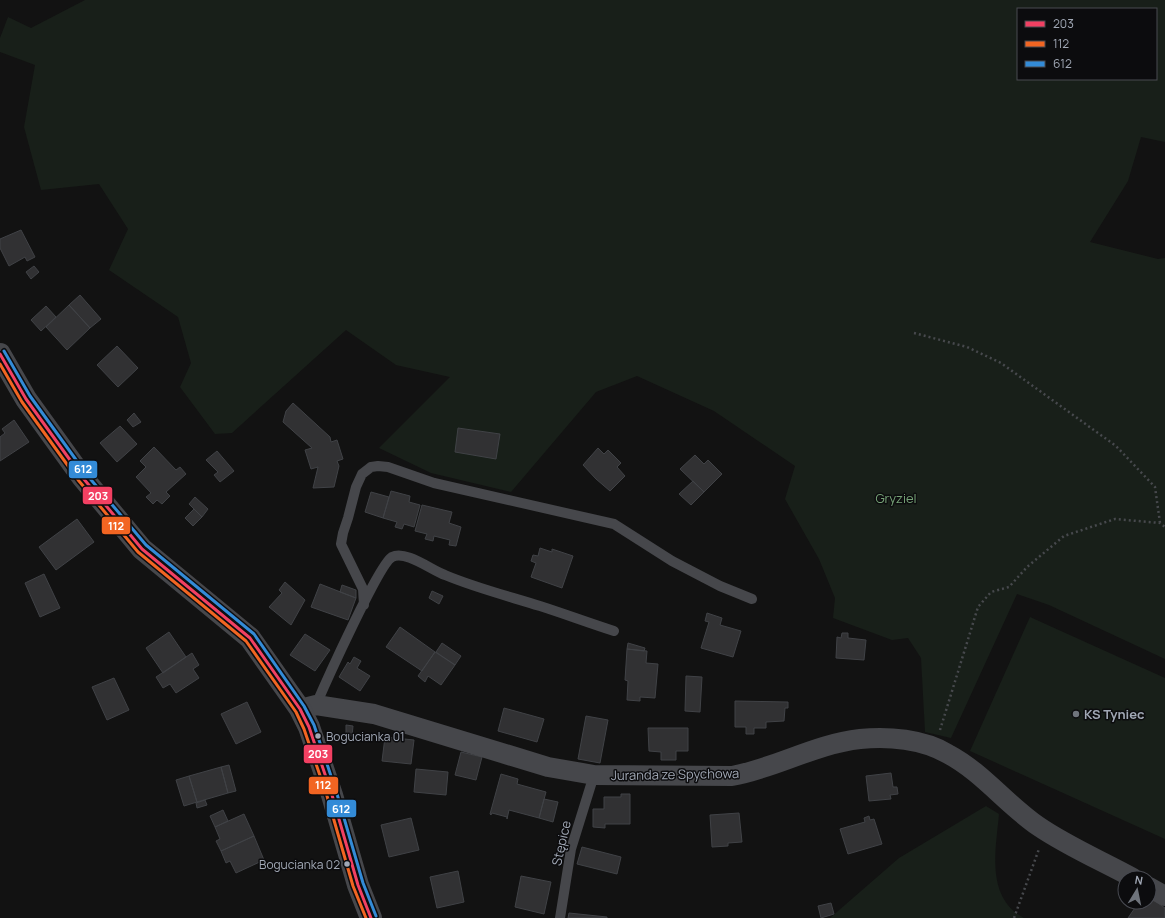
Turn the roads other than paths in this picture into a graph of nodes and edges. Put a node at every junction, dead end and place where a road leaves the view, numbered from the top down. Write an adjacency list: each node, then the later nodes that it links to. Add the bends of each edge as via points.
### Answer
1 (0, 354): 5 (street, via 26,399 83,478 142,549 250,638)
2 (752, 599): 3 (lane, via 672,561 614,524 434,483 378,466 371,467 362,474 342,532 341,544 362,589)
3 (364, 605): 4 (lane, via 388,561 396,555 405,556 470,586); 5 (lane)
4 (614, 631)
5 (308, 707): 6 (street, Juranda ze Spychowa, via 374,714 548,767); 8 (street, via 310,727 358,885)
6 (594, 775): 7 (street, Juranda ze Spychowa, via 732,776 760,770 831,744 860,739 888,738 913,741 935,747 957,760 1046,831); 9 (lane, Stępice, via 570,849)
7 (1118, 870)
8 (371, 918)
9 (560, 918)

